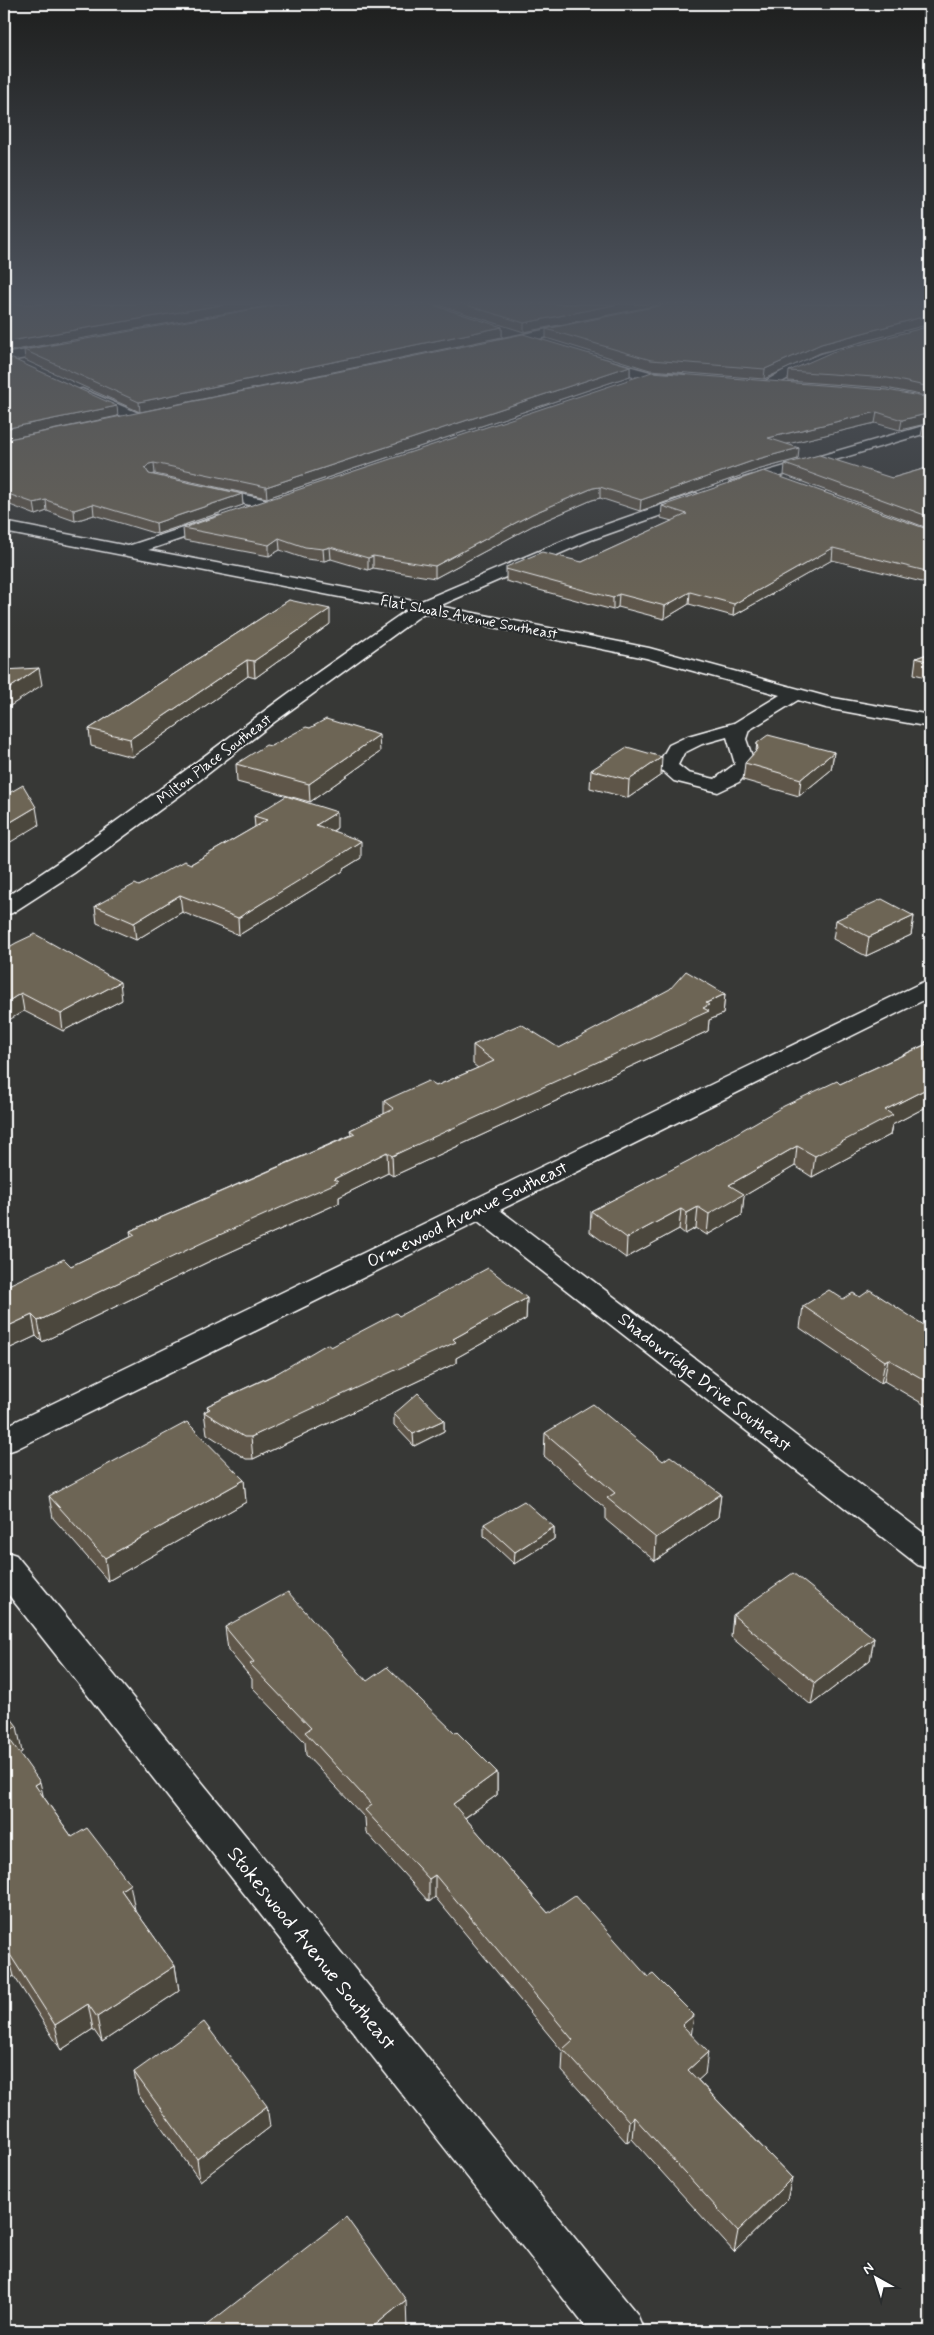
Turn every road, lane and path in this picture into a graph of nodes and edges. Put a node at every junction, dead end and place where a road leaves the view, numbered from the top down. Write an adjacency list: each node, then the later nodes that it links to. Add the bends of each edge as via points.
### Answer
1 (133, 413): 2 (street, via 143,417)
2 (119, 422)
3 (930, 428): 4 (street)
4 (763, 475): 5 (street); 6 (street)
5 (791, 485)
6 (725, 488)
7 (196, 489): 10 (street, via 273,503)
8 (706, 495): 11 (street, Milton Place Southeast, via 585,537)
9 (4, 527): 10 (street, Flat Shoals Avenue Southeast)
10 (131, 550): 11 (street, Flat Shoals Avenue Southeast)
11 (422, 607): 12 (street, Flat Shoals Avenue Southeast, via 648,653); 15 (street, Milton Place Southeast, via 266,719 180,786)
12 (796, 694): 13 (street, Flat Shoals Avenue Southeast); 14 (street)
13 (930, 721)
14 (741, 727): 14 (street, via 736,739 745,765 718,786 681,777 667,766 676,749)
15 (4, 908)
16 (930, 988): 17 (street, Ormewood Avenue Southeast)
17 (480, 1208): 18 (street, Ormewood Avenue Southeast); 19 (street, Shadowridge Drive Southeast)
18 (4, 1441)
19 (930, 1556)
20 (4, 1564): 21 (street, Stokeswood Avenue Southeast)
21 (620, 2331)

